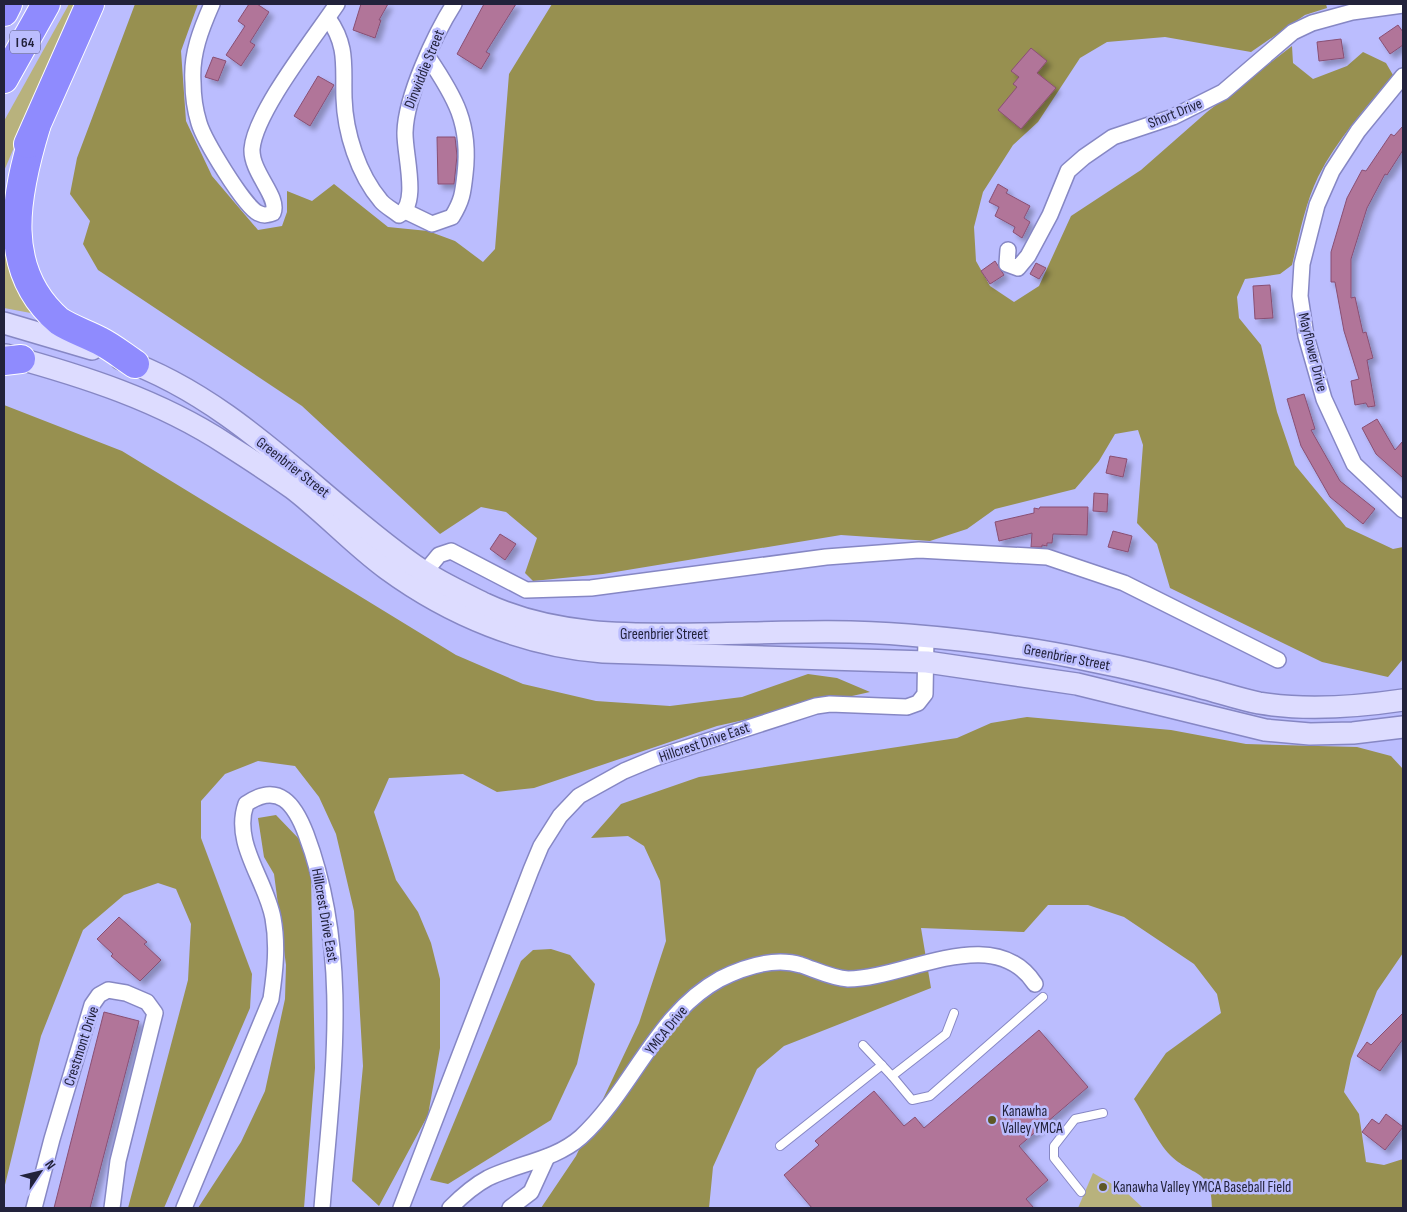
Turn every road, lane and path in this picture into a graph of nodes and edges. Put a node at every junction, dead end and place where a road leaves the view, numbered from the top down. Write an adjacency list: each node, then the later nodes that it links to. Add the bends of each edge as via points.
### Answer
1 (8, 4): 8 (highway, I 64)
2 (46, 4): 12 (highway, I 64)
3 (90, 4): 13 (highway)
4 (212, 4): 9 (street, via 194,52 193,81 200,124 228,176 249,206 265,216 273,213 275,208 273,198 257,174 253,160 254,140 271,101)
5 (337, 4): 9 (street)
6 (454, 4): 10 (street, Dinwiddie Street)
7 (1403, 5): 16 (street, Short Drive, via 1352,12 1312,23 1293,32 1222,92 1173,117 1113,137 1068,171 1050,215 1018,268 1007,264)
8 (4, 12)
9 (328, 18): 15 (street, via 338,31 345,58 347,125 356,157 369,186 382,202 398,215)
10 (428, 58): 15 (street, Dinwiddie Street, via 411,96 405,119 404,148 410,200); 15 (street, via 452,94 465,128 462,202 452,217 432,224)
11 (1403, 76): 20 (street, Mayflower Drive, via 1358,130 1328,179 1317,205 1304,256 1300,296 1306,336 1324,399 1354,464)
12 (4, 79)
13 (36, 127): 14 (highway); 19 (highway, via 13,203 12,249 17,269 35,300 46,311)
14 (4, 198)
15 (405, 211)
16 (1008, 250)
17 (4, 323): 19 (main road, Greenbrier Street)
18 (10, 358): 24 (main road, Greenbrier Street, via 108,385 207,432 292,488 385,568 465,616 500,629 573,650 596,652)
19 (135, 364): 21 (main road, Greenbrier Street, via 222,413 293,466 408,562)
20 (1403, 510)
21 (425, 572): 22 (main road, Greenbrier Street, via 452,588 516,616 583,632 628,635 806,632); 23 (street, via 439,555 451,551 526,590 538,591 591,588 826,557 918,550 1046,557 1124,583)
22 (926, 637): 24 (street, Hillcrest Drive East); 25 (main road, Greenbrier Street, via 1002,645 1092,661 1258,703 1330,707)
23 (1278, 660)
24 (927, 662): 27 (main road, Greenbrier Street, via 1077,684 1265,730 1310,734); 43 (street, Hillcrest Drive East, via 925,694 918,703 908,707 830,704 793,712 655,758 579,796 560,816 541,846)
25 (1403, 700)
26 (1403, 727): 27 (main road, Greenbrier Street, via 1353,733)
27 (1330, 732): 28 (street)
28 (1403, 738)
29 (1035, 984): 37 (street, YMCA Drive, via 1025,969 1002,956 990,955 946,958 860,978 837,978 798,964 780,962 740,970 709,986 684,1005 603,1114 580,1137)
30 (1043, 997): 34 (lane, via 930,1096 912,1100)
31 (954, 1013): 34 (lane, via 946,1034)
32 (863, 1045): 33 (lane)
33 (882, 1065): 34 (lane); 36 (lane)
34 (892, 1076)
35 (1103, 1113): 38 (lane, via 1075,1119 1054,1146 1054,1158)
36 (780, 1146)
37 (547, 1157): 44 (street, YMCA Drive, via 489,1178 470,1188); 45 (street, via 530,1192)
38 (1081, 1192)
39 (34, 1208): 40 (street, Crestmont Drive, via 92,1005 99,995 108,990 126,992 147,1002 155,1013 118,1161)
40 (112, 1208)
41 (184, 1208): 42 (street, Hillcrest Drive East, via 271,999 276,971 273,917 243,839 241,825 246,804 265,795 285,799 300,816 326,904 335,972 336,1035)
42 (322, 1208)
43 (401, 1208)
44 (450, 1208)
45 (510, 1208)

